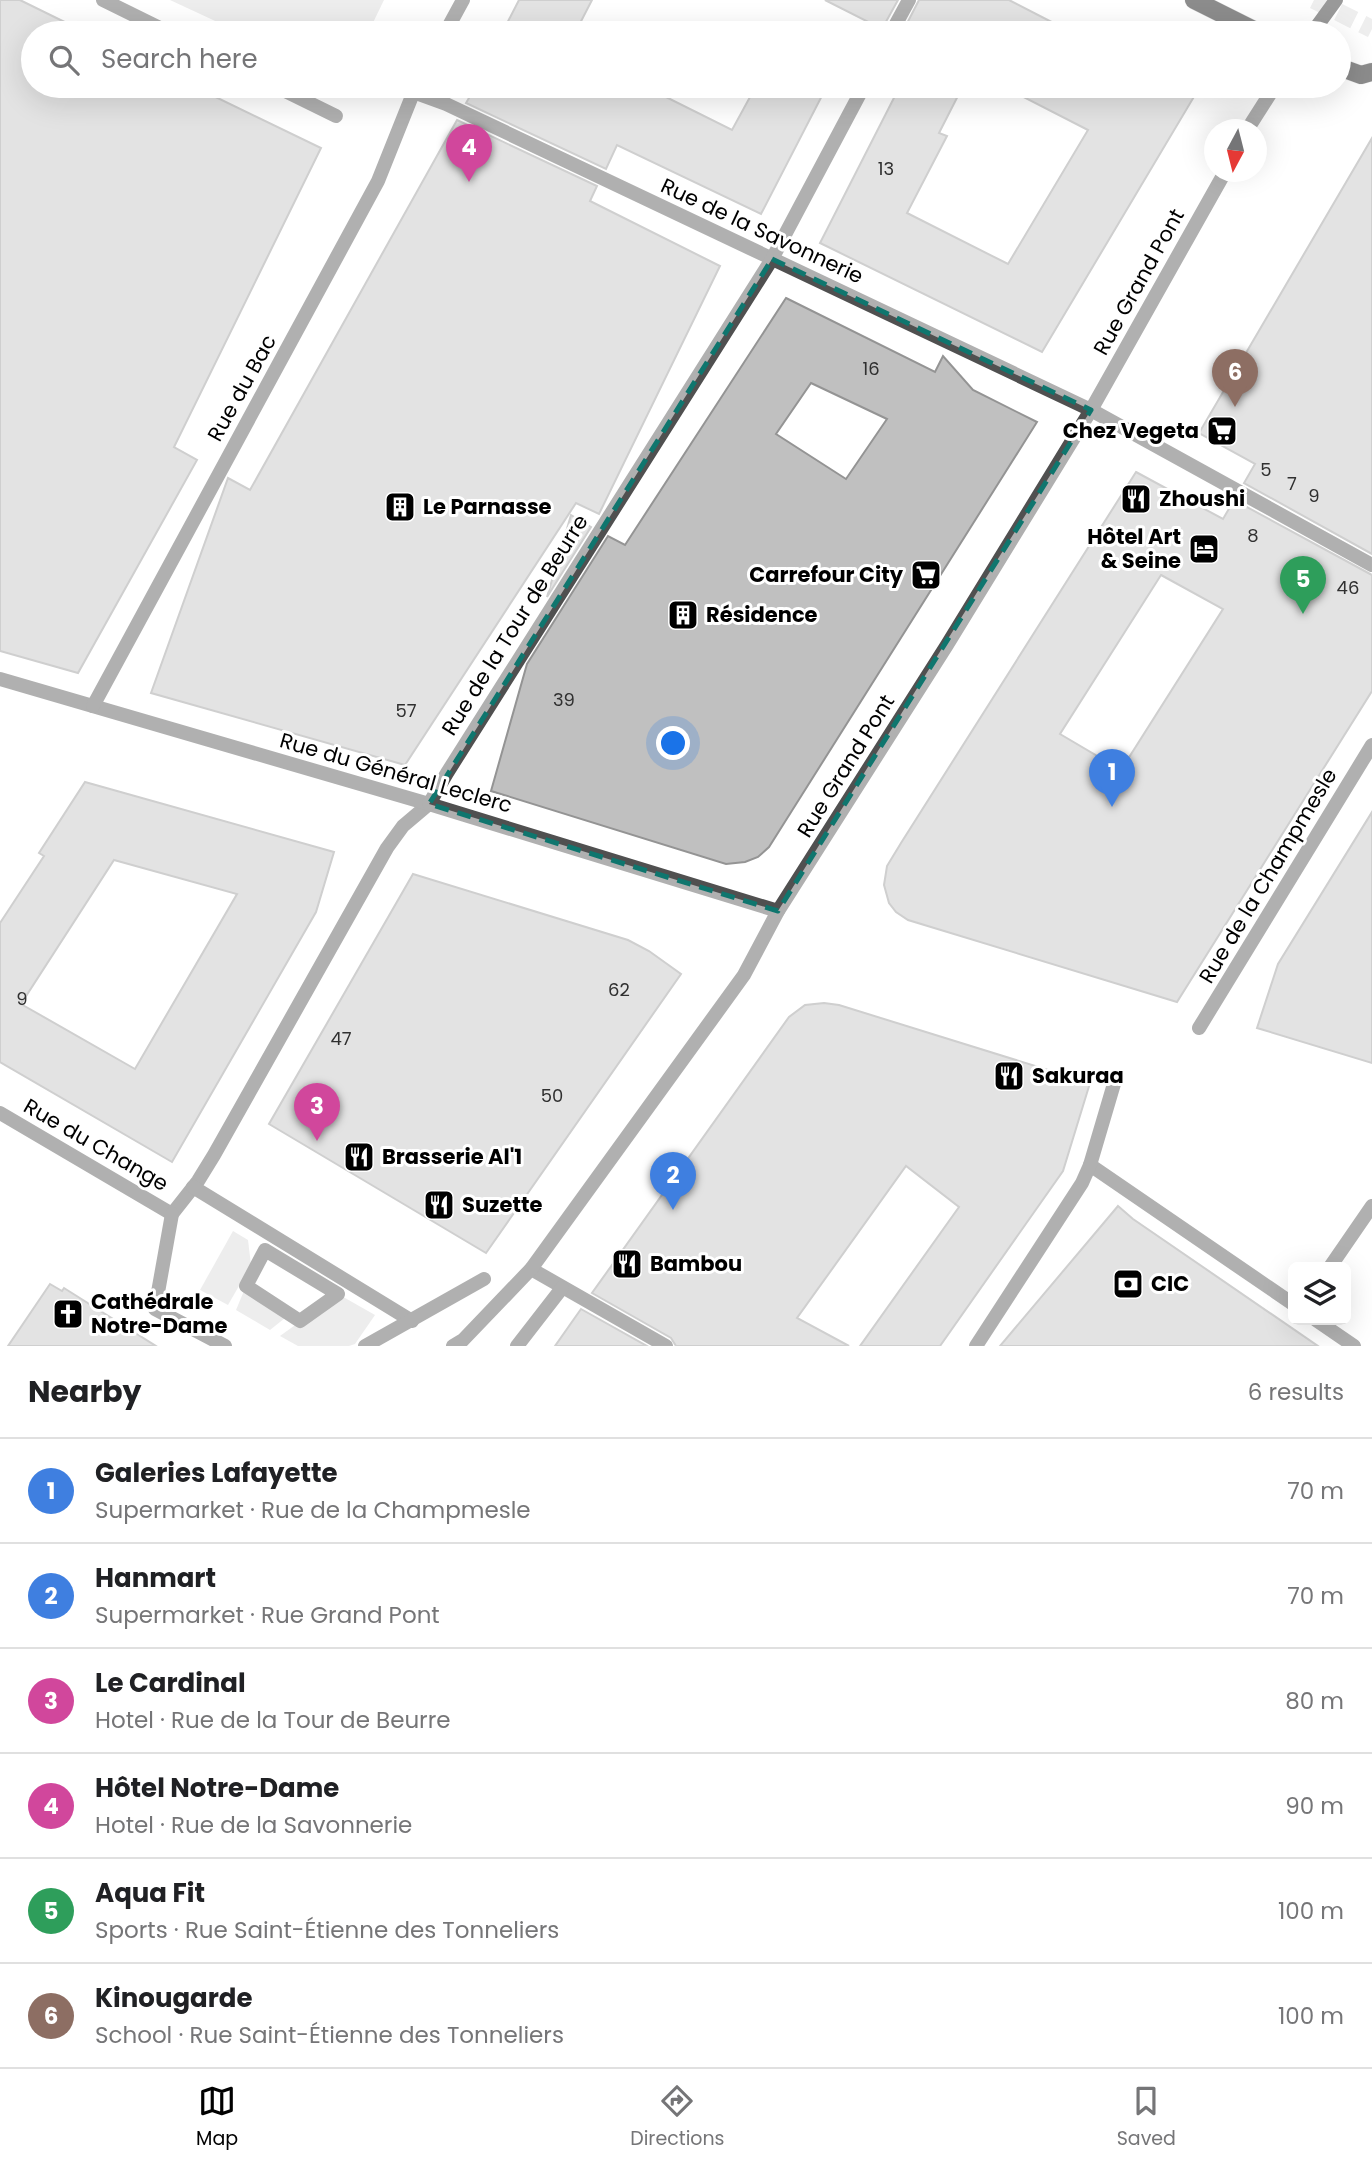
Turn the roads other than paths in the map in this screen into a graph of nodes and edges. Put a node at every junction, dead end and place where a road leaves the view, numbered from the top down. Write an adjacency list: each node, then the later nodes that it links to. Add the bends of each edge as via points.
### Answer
1 (103, 0): 6 (street)
2 (463, 0): 7 (street)
3 (909, 0): 8 (street)
4 (1194, 0): 9 (main road)
5 (1336, 0): 10 (main road)
6 (146, 21)
7 (452, 21)
8 (898, 21)
9 (1236, 21)
10 (1321, 21)
11 (1351, 71): 12 (main road)
12 (1372, 72)
13 (299, 98): 18 (street)
14 (411, 98): 25 (street, Rue du Bac, via 379,180)
15 (434, 98): 21 (street, Rue de la Savonnerie)
16 (858, 98): 21 (street, Rue de la Tour de Beurre)
17 (1267, 98): 19 (street)
18 (336, 116)
19 (1254, 119)
20 (1219, 182): 22 (street, Rue Grand Pont)
21 (772, 259): 22 (street, Rue de la Savonnerie); 27 (street, Rue de la Tour de Beurre)
22 (1091, 410): 23 (street, Rue de la Savonnerie); 28 (street, Rue Grand Pont)
23 (1372, 565)
24 (0, 679): 25 (street, Rue du Général Leclerc)
25 (93, 706): 27 (street, Rue du Général Leclerc)
26 (1372, 745): 29 (street, Rue de la Champmesle)
27 (429, 804): 28 (street, Rue du Général Leclerc); 33 (street, Rue de la Tour de Beurre, via 387,848)
28 (778, 911): 37 (street, Rue Grand Pont, via 744,975)
29 (1199, 1028)
30 (1116, 1077): 32 (street)
31 (0, 1113): 35 (street, Rue du Change)
32 (1090, 1165): 41 (street); 49 (street)
33 (195, 1184): 35 (street, Rue du Change); 42 (street)
34 (1372, 1206): 36 (street)
35 (172, 1214): 44 (street, via 155,1309)
36 (1333, 1262)
37 (531, 1269): 39 (street); 46 (street, Rue Grand Pont)
38 (484, 1279): 42 (street)
39 (562, 1288): 47 (street); 48 (street)
40 (338, 1294): 40 (street, via 300,1321 246,1286 264,1250)
41 (1288, 1301)
42 (412, 1321): 45 (street)
43 (1323, 1325): 50 (street)
44 (225, 1346)
45 (365, 1346)
46 (453, 1346)
47 (517, 1346)
48 (666, 1346)
49 (976, 1346)
50 (1354, 1346)

